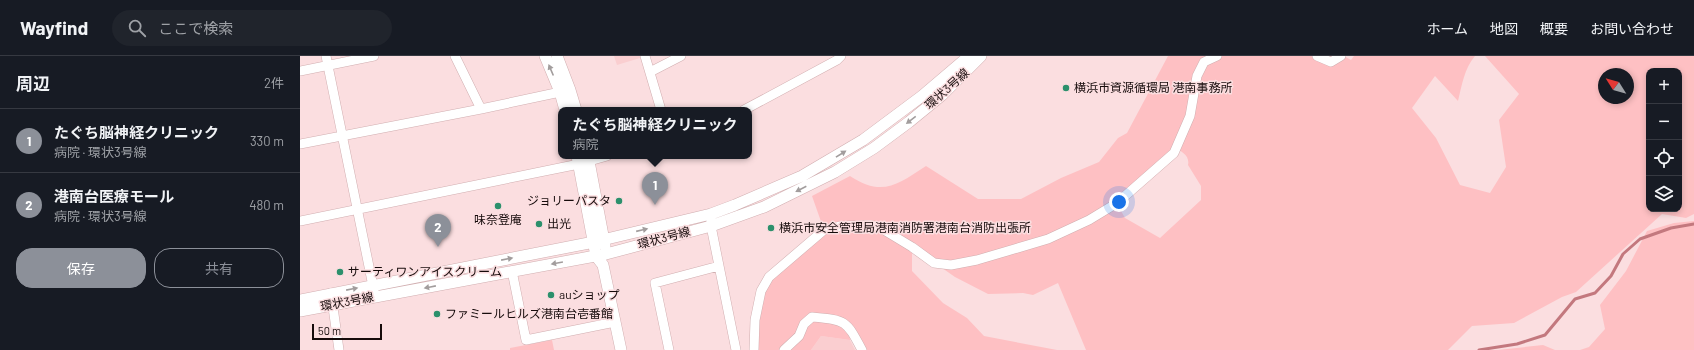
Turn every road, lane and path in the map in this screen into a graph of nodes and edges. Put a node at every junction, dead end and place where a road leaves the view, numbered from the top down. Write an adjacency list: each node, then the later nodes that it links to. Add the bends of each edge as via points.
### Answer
1 (326, 56): 14 (street)
2 (374, 56): 14 (street)
3 (455, 56): 22 (street)
4 (545, 56): 17 (street, one-way to 4)
5 (557, 56): 17 (street)
6 (645, 56): 16 (street)
7 (680, 56): 16 (street)
8 (841, 56): 21 (street)
9 (981, 56): 13 (street, 環状3号線)
10 (1218, 56): 45 (street, via 1204,62 1197,76 1190,116 1174,153 1117,203 1089,220 1048,239 951,265 934,263 879,227 841,226 824,230 769,277 761,291 755,320)
11 (1317, 56): 12 (street, via 1331,62)
12 (1341, 56)
13 (967, 59): 27 (street, 環状3号線, one-way to 13, via 760,195 829,161 892,120); 29 (street, 環状3号線, one-way to 29, via 942,95 910,122 834,172 764,207)
14 (328, 66): 15 (street); 23 (street)
15 (300, 71)
16 (650, 72): 20 (street)
17 (566, 91): 18 (street); 19 (street); 22 (street)
18 (566, 107)
19 (574, 107)
20 (660, 107)
21 (750, 107)
22 (481, 109): 23 (street)
23 (343, 135): 24 (street); 26 (street)
24 (300, 144)
25 (583, 159): 26 (street); 30 (street)
26 (356, 210): 28 (street); 34 (street)
27 (711, 214): 29 (street); 30 (street, 環状3号線, one-way to 27)
28 (300, 221)
29 (711, 226): 31 (street, 環状3号線); 32 (street)
30 (599, 241): 31 (street); 34 (street, 環状3号線, one-way to 30)
31 (601, 258): 33 (street, 環状3号線, one-way to 33); 40 (street)
32 (720, 266): 43 (street, via 655,283); 44 (street)
33 (512, 271): 36 (street, 環状3号線, one-way to 36); 40 (street, via 526,340)
34 (373, 285): 35 (street, 環状3号線, one-way to 34); 36 (street)
35 (331, 293): 37 (street, 環状3号線); 38 (street)
36 (375, 297): 38 (street, 環状3号線)
37 (300, 300)
38 (333, 305): 39 (street, 環状3号線); 41 (street)
39 (300, 311)
40 (615, 322): 42 (street)
41 (339, 350)
42 (621, 350)
43 (669, 350)
44 (736, 350)
45 (754, 350)
46 (784, 350): 47 (street, via 799,336 804,324 812,317 838,319 847,324)
47 (862, 350)

